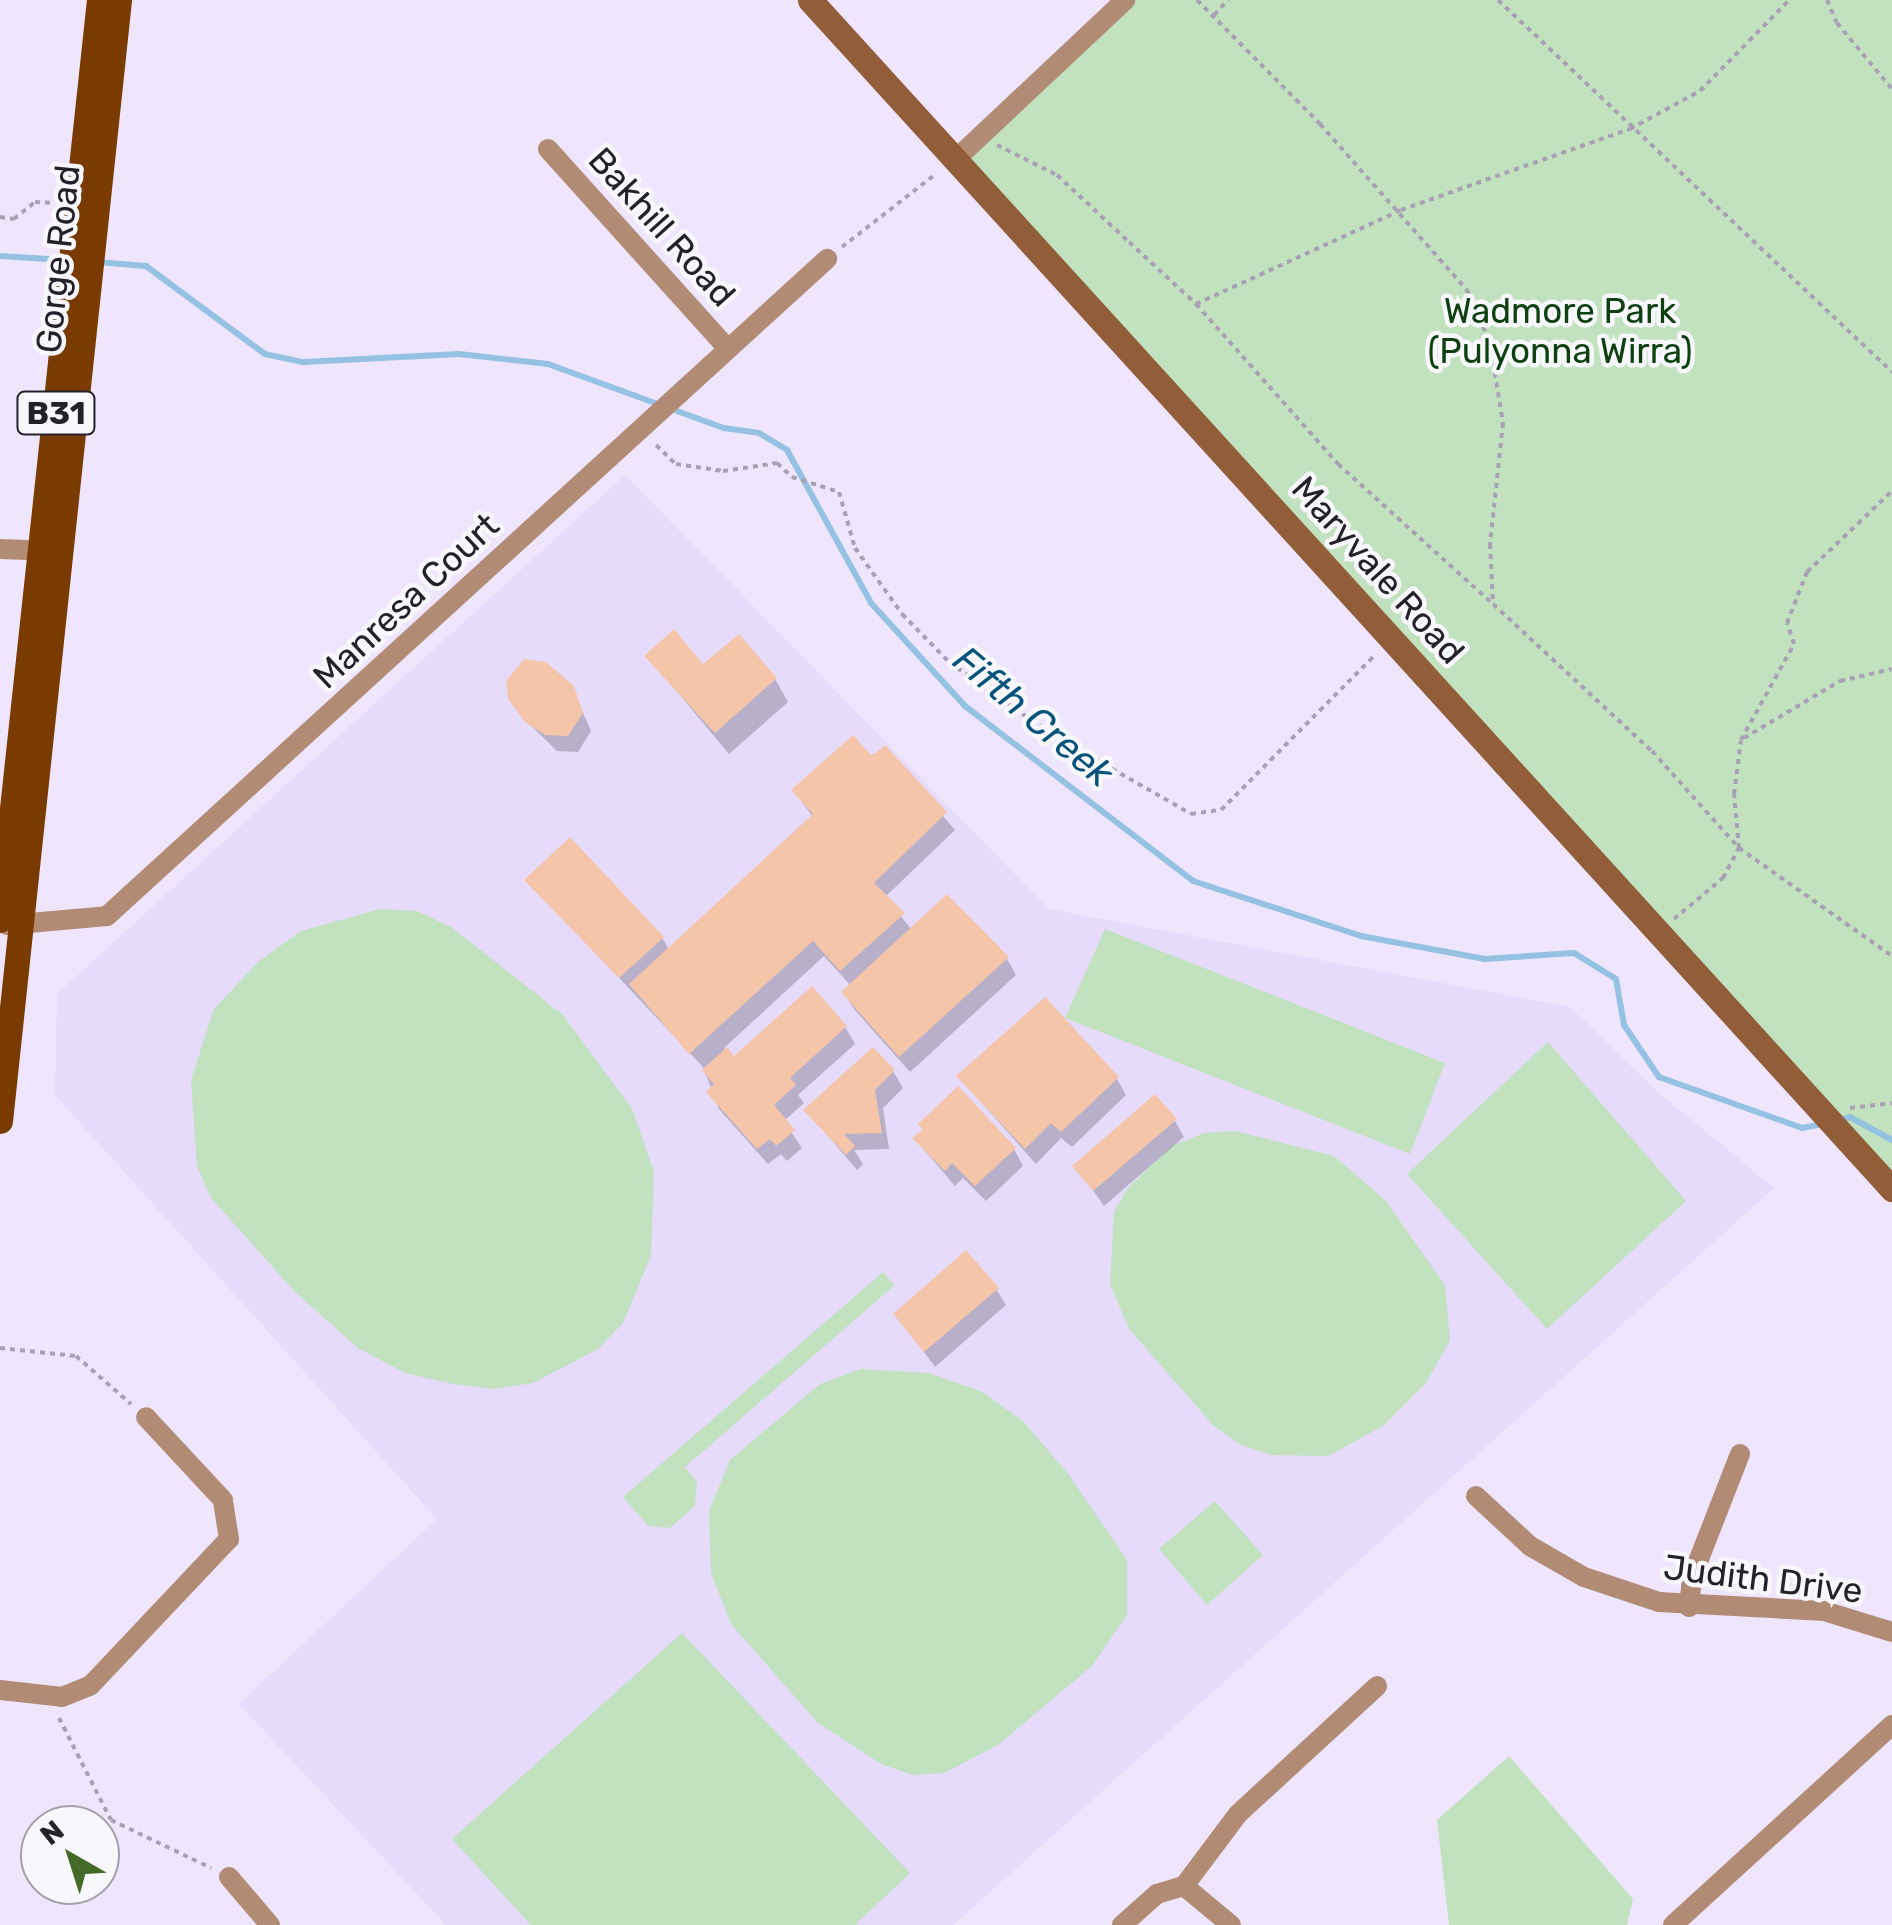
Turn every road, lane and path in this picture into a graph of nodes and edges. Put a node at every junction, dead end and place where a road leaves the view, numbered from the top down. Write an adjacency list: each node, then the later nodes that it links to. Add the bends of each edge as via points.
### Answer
1 (99, 0): 16 (main road, Gorge Road / B31)
2 (119, 0): 19 (main road, Gorge Road / B31)
3 (810, 0): 15 (main road, Maryvale Road)
4 (1124, 0): 13 (street)
5 (1197, 0): 10 (path)
6 (1228, 0): 10 (path)
7 (1498, 0): 12 (path)
8 (1788, 0): 12 (path, via 1700,91)
9 (1826, 0): 11 (path, via 1836,23)
10 (1213, 16): 17 (path)
11 (1892, 89)
12 (1630, 129): 17 (path); 23 (path)
13 (980, 136): 15 (street); 21 (path, via 1057,175)
14 (548, 149): 22 (street, Bakhill Road)
15 (957, 158): 20 (path); 29 (main road, Maryvale Road)
16 (80, 204): 18 (path, via 35,202 14,218); 19 (main road, Gorge Road / B31)
17 (1401, 210): 21 (path); 28 (path, via 1467,290 1490,343 1503,423 1490,544)
18 (0, 217)
19 (85, 247): 27 (main road, Gorge Road / B31)
20 (827, 259): 22 (street, Manresa Court)
21 (1196, 304): 28 (path, via 1338,464)
22 (728, 349): 24 (street, Manresa Court)
23 (1892, 372)
24 (647, 424): 29 (path, via 676,464 723,471 778,463 792,477 839,492 855,548 902,614 949,662 1051,734 1191,814 1221,810); 33 (street, Manresa Court, via 108,916)
25 (1892, 491): 31 (path, via 1808,572 1788,623 1794,644)
26 (0, 548): 27 (street)
27 (51, 551): 33 (main road, Gorge Road / B31)
28 (1493, 604): 32 (path, via 1652,751)
29 (1392, 638): 34 (main road, Maryvale Road)
30 (1892, 669): 31 (path, via 1840,681)
31 (1741, 740): 32 (path, via 1734,794)
32 (1740, 848): 34 (path, via 1724,878); 35 (path)
33 (7, 923): 38 (main road, Gorge Road / B31)
34 (1659, 932): 37 (main road, Maryvale Road)
35 (1892, 956)
36 (1892, 1103): 37 (path)
37 (1821, 1110): 39 (main road, Maryvale Road)
38 (0, 1121)
39 (1892, 1189)
40 (0, 1348): 41 (path, via 76,1356)
41 (146, 1416): 48 (street, via 223,1500 229,1539 91,1685)
42 (1740, 1454): 44 (street, via 1692,1577)
43 (1476, 1496): 44 (street, Judith Drive, via 1509,1532 1584,1577)
44 (1689, 1607): 45 (street, Judith Drive, via 1824,1611)
45 (1892, 1632)
46 (1377, 1686): 51 (street, via 1238,1814)
47 (0, 1690): 48 (street)
48 (48, 1698): 50 (path, via 111,1820)
49 (1892, 1725): 55 (street)
50 (229, 1877): 52 (street)
51 (1184, 1886): 53 (street, via 1156,1894); 54 (street)
52 (270, 1925)
53 (1122, 1925)
54 (1232, 1925)
55 (1673, 1925)

